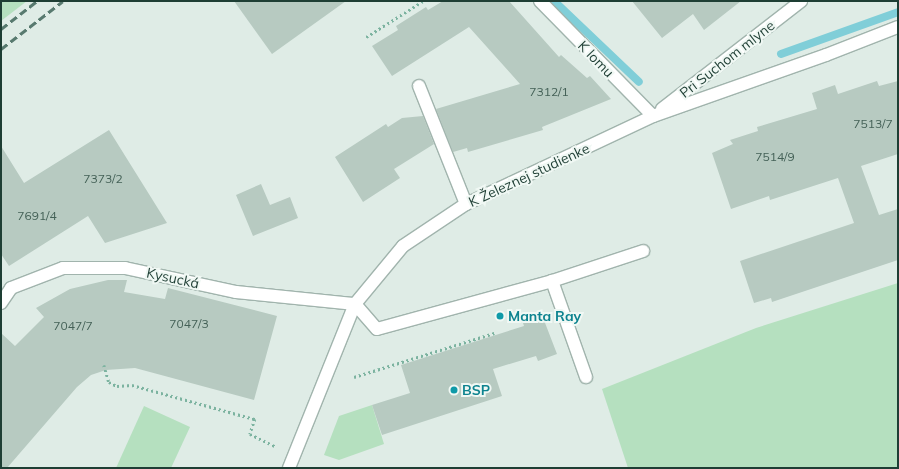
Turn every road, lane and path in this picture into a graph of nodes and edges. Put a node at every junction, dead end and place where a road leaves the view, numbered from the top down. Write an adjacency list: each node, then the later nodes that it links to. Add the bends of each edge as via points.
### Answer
1 (423, 1): 5 (path)
2 (540, 1): 7 (street, K lomu)
3 (801, 1): 7 (street, Pri Suchom mlyne)
4 (898, 27): 7 (street, K Železnej studienke)
5 (366, 36)
6 (419, 86): 8 (street)
7 (653, 116): 8 (street, K Železnej studienke)
8 (466, 204): 13 (street, K Železnej studienke, via 403,246)
9 (643, 251): 10 (street)
10 (552, 280): 13 (street, via 377,329); 17 (street)
11 (6, 286): 12 (street, Kysucká); 13 (street, Kysucká, via 63,268 125,268 236,292)
12 (1, 303)
13 (355, 304): 19 (street, K Železnej studienke)
14 (494, 332): 16 (path)
15 (104, 365): 18 (path, via 109,382 117,386 132,385 255,418 250,434)
16 (354, 377)
17 (586, 377)
18 (275, 446)
19 (289, 468)

